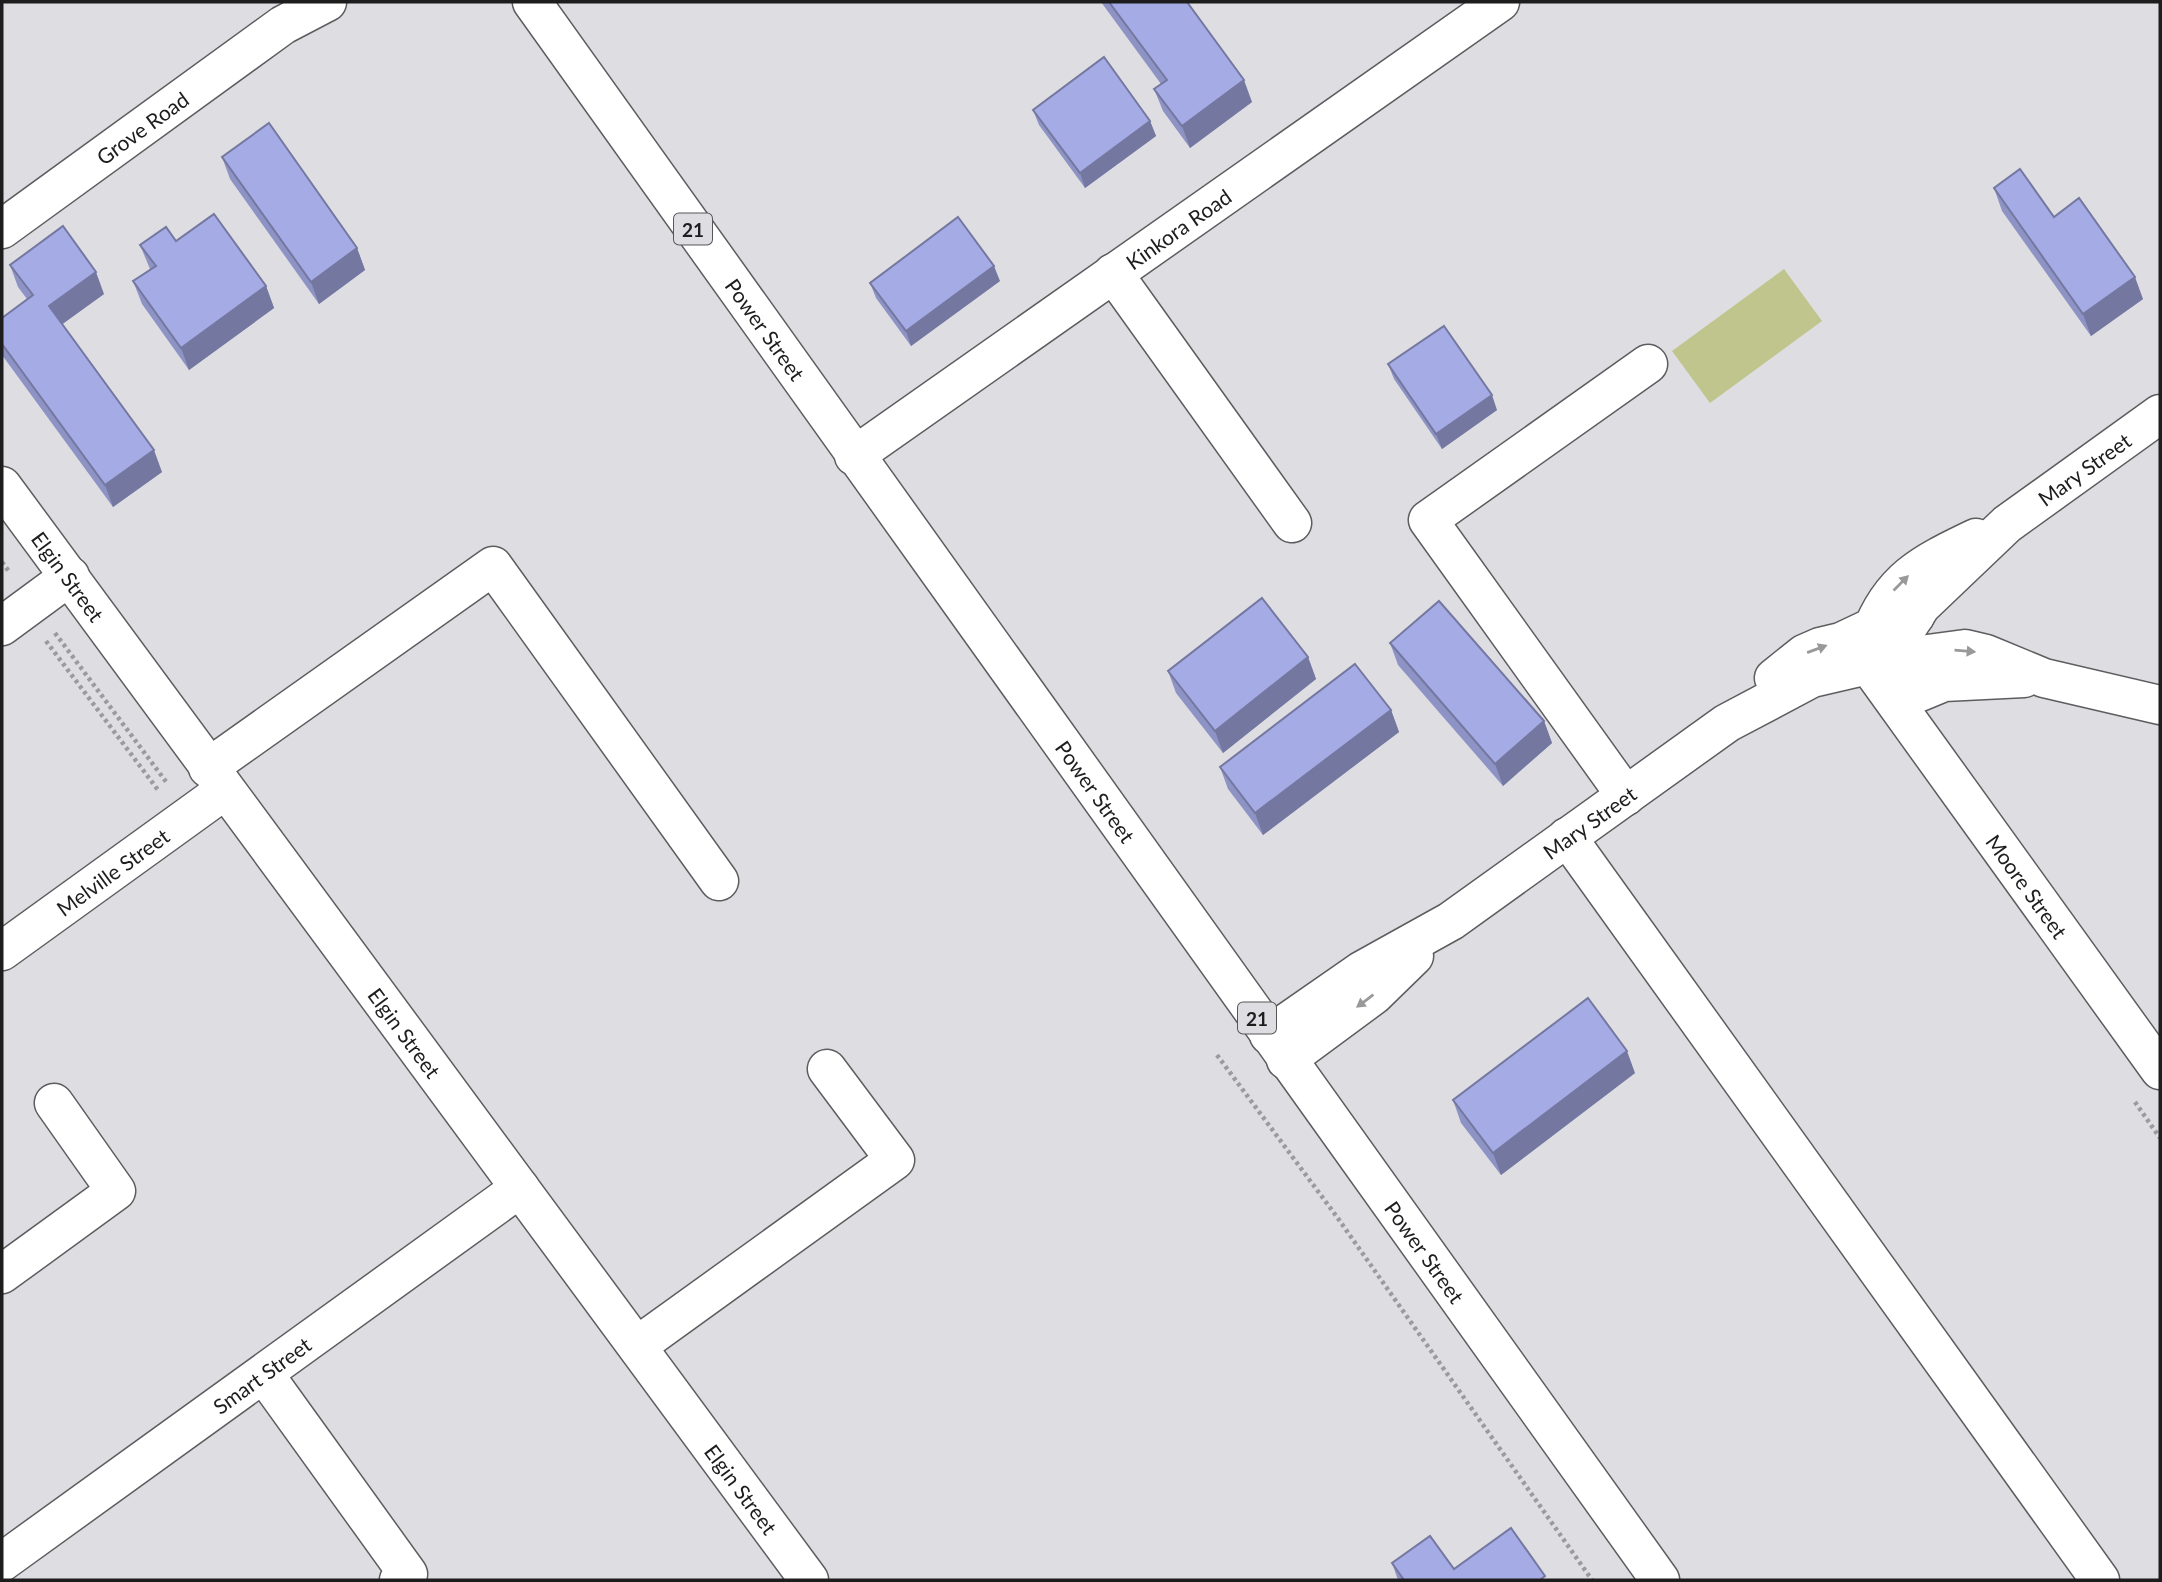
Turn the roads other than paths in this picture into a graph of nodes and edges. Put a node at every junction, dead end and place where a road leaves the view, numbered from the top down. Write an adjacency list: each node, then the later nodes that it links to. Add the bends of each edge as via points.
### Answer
1 (327, 2): 4 (street, Grove Road)
2 (532, 2): 9 (street, Power Street / 21)
3 (1500, 2): 6 (street, Kinkora Road)
4 (294, 14): 5 (street, Grove Road)
5 (2, 229)
6 (1113, 273): 9 (street, Kinkora Road); 11 (street)
7 (1648, 364): 23 (street, via 1428,520)
8 (2160, 414): 12 (street, Mary Street)
9 (854, 456): 27 (street, Power Street / 21)
10 (2, 486): 13 (street, Elgin Street)
11 (1292, 523)
12 (2007, 524): 14 (street, Mary Street); 16 (street, Mary Street, one-way to 12, via 1889,594 1909,574)
13 (70, 576): 15 (street); 22 (street, Elgin Street)
14 (1915, 616): 16 (street, Mary Street, via 1894,617); 17 (street, Mary Street)
15 (12, 618)
16 (1873, 627): 17 (street, Mary Street, via 1868,642); 21 (street, Mary Street, one-way to 16, via 1804,654)
17 (1884, 662): 18 (street, one-way to 18, via 1965,649); 19 (street, Moore Street); 21 (street, Mary Street, via 1812,678)
18 (2044, 678): 19 (street, via 1960,679); 20 (street)
19 (1898, 701): 29 (street, Moore Street)
20 (2160, 705)
21 (1727, 723): 23 (street, Mary Street)
22 (216, 779): 25 (street, Melville Street, via 493,566); 26 (street, Melville Street, via 181,821); 31 (street, Elgin Street)
23 (1626, 796): 24 (street, Mary Street)
24 (1567, 837): 27 (street, Mary Street, via 1451,921 1374,995); 39 (street)
25 (719, 881)
26 (2, 951)
27 (1278, 1047): 38 (street, Power Street / 21)
28 (827, 1069): 33 (street, via 895,1160)
29 (2160, 1070)
30 (54, 1103): 32 (street, via 116,1191)
31 (520, 1188): 33 (street, Elgin Street); 34 (street, Smart Street)
32 (2, 1274)
33 (637, 1346): 37 (street, Elgin Street)
34 (264, 1374): 35 (street, Smart Street); 36 (street, via 408,1574)
35 (2, 1562)
36 (399, 1580)
37 (807, 1580)
38 (1660, 1580)
39 (2100, 1580)

